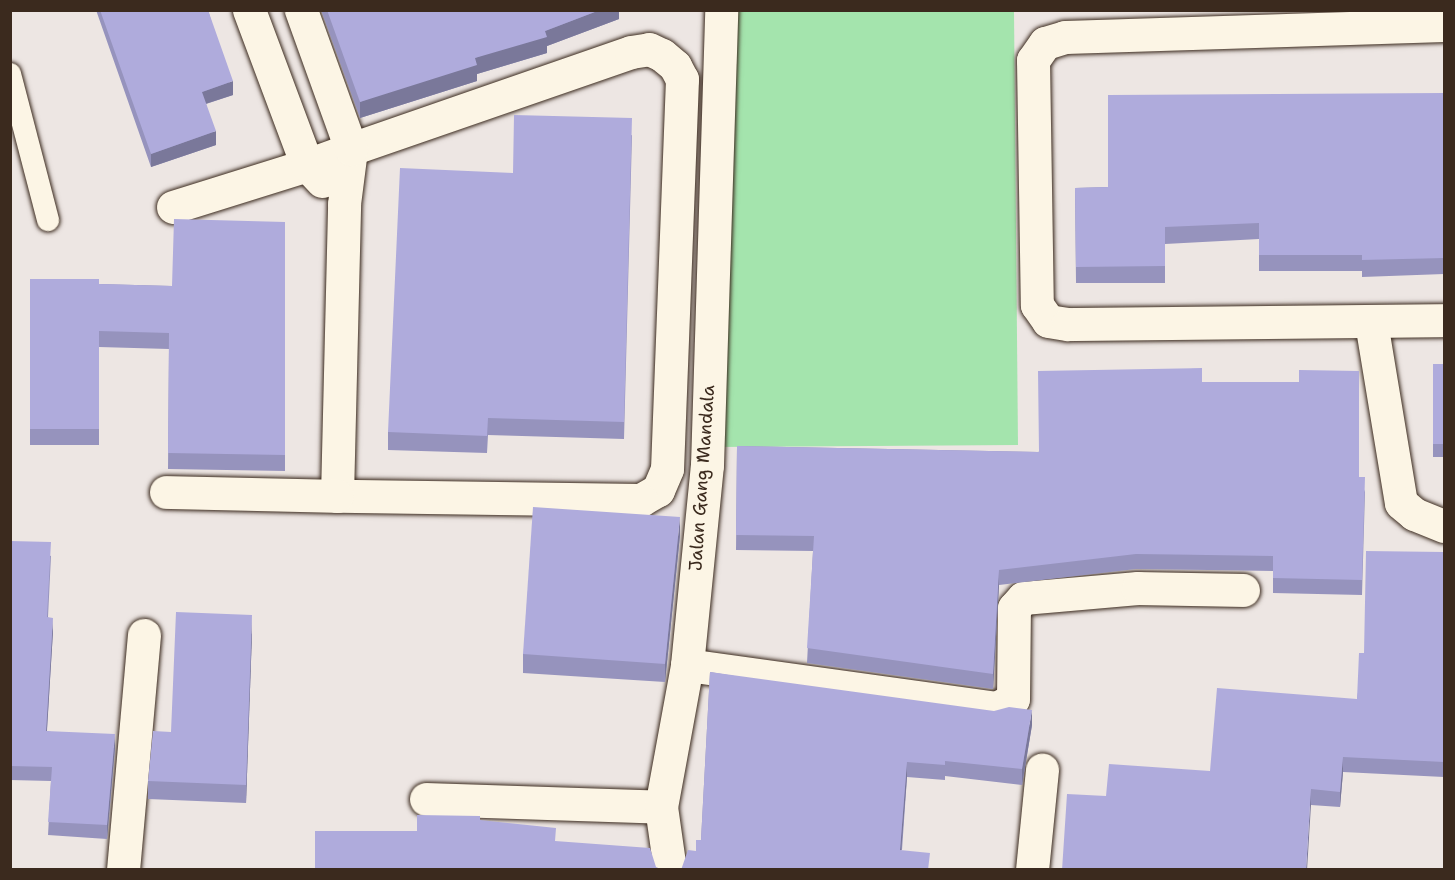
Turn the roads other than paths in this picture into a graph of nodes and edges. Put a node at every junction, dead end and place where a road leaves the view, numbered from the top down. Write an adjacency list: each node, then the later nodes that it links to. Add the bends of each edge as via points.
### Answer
1 (301, 10): 6 (street)
2 (721, 10): 18 (street, Jalan Gang Mandala, via 707,465)
3 (257, 13): 7 (street)
4 (1444, 25): 12 (street, via 1065,37 1045,43 1033,60 1037,305 1048,321)
5 (10, 74): 10 (lane)
6 (351, 149): 7 (street); 8 (street); 14 (street, via 632,52 649,49 662,55 682,79 667,469 658,490 641,500)
7 (307, 165): 8 (street); 9 (street)
8 (344, 204): 14 (street)
9 (172, 207)
10 (48, 220)
11 (1444, 320): 12 (street)
12 (1371, 322): 15 (street, via 1401,503 1414,514)
13 (166, 492): 14 (street)
14 (337, 496)
15 (1444, 526)
16 (1243, 590): 18 (street, via 1138,588 1023,598 1014,608 1013,699 997,708)
17 (144, 635): 22 (street)
18 (687, 665): 21 (street, Jalan Gang Mandala)
19 (1042, 769): 24 (street)
20 (426, 799): 21 (street)
21 (661, 807): 23 (street, Jalan Gang Mandala)
22 (123, 870)
23 (670, 870)
24 (1032, 870)

